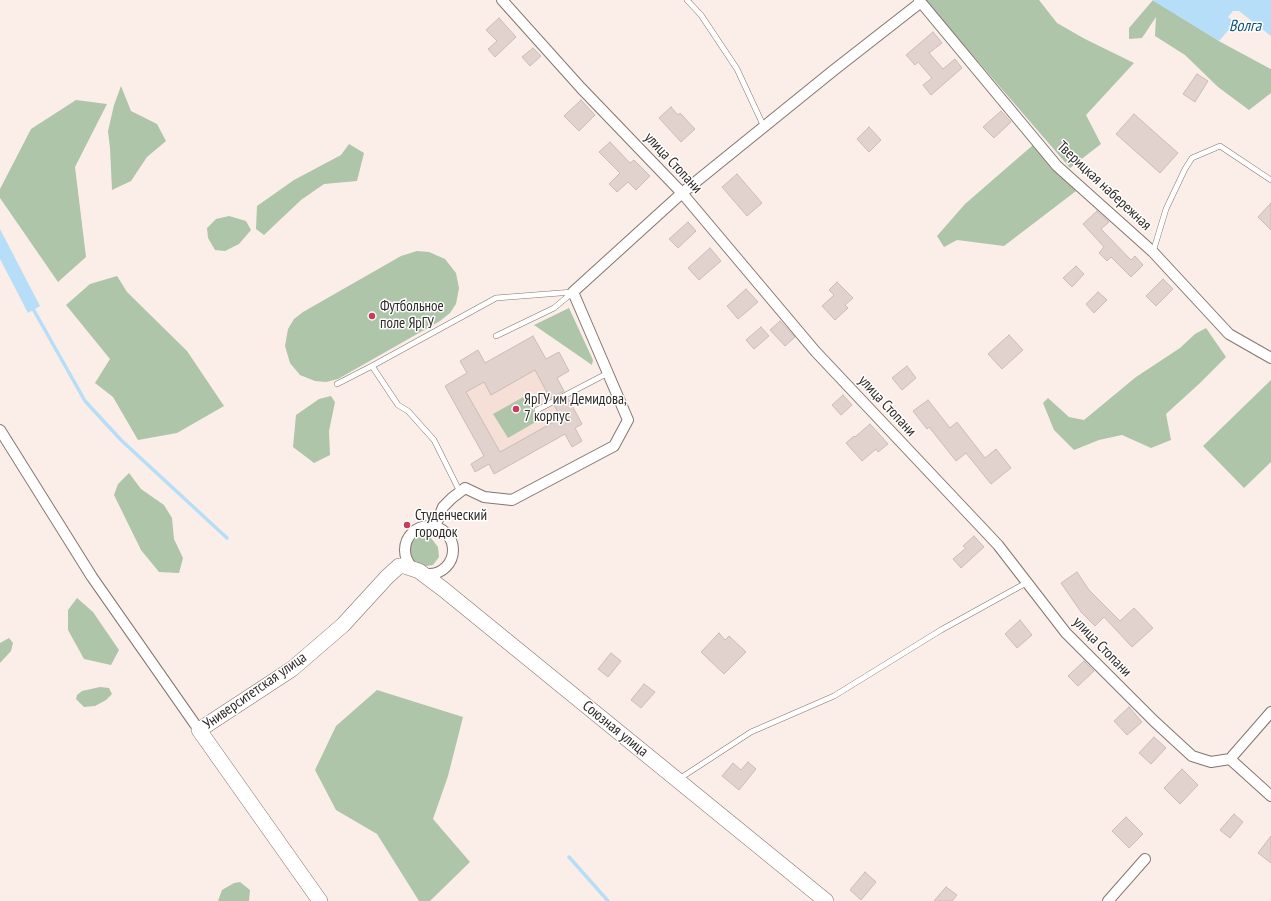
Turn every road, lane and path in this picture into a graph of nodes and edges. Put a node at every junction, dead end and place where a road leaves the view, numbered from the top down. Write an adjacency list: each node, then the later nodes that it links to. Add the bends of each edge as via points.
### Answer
1 (502, 0): 6 (street, улица Стопани, via 581,88)
2 (687, 0): 4 (lane, via 701,15 737,69)
3 (920, 1): 4 (street); 7 (street, Тверицкая набережная, via 1057,166)
4 (764, 127): 6 (street)
5 (1271, 180): 7 (lane, via 1220,146 1192,158 1166,209)
6 (682, 193): 8 (street); 20 (street, улица Стопани, via 815,351 998,545)
7 (1153, 252): 10 (street, Тверицкая набережная, via 1229,334)
8 (573, 292): 9 (lane, via 554,308); 11 (lane, via 496,298); 12 (street)
9 (496, 336)
10 (1271, 358)
11 (372, 366): 13 (lane); 16 (lane, via 398,405 408,411 434,440)
12 (608, 373): 14 (lane); 16 (street, via 628,420 614,446 512,500 484,497 465,488)
13 (337, 384)
14 (537, 410)
15 (0, 430): 22 (street, via 92,577)
16 (460, 492): 17 (street, via 443,507)
17 (435, 527): 18 (street, via 427,526 413,532 408,538); 19 (street, via 448,535 452,542 452,558 441,570 434,573)
18 (402, 560): 19 (street, Союзная улица, via 404,566); 22 (street, Университетская улица, via 343,625 292,669)
19 (419, 571): 24 (street, Союзная улица)
20 (1026, 583): 23 (street, улица Стопани, via 1066,633 1192,756 1211,762); 24 (lane, via 941,630 834,696 751,732)
21 (1271, 712): 23 (street)
22 (199, 730): 27 (street, Университетская улица)
23 (1230, 759): 25 (street)
24 (678, 780): 28 (street, Союзная улица)
25 (1271, 796)
26 (1145, 859): 29 (street)
27 (320, 901)
28 (826, 901)
29 (1108, 901)

